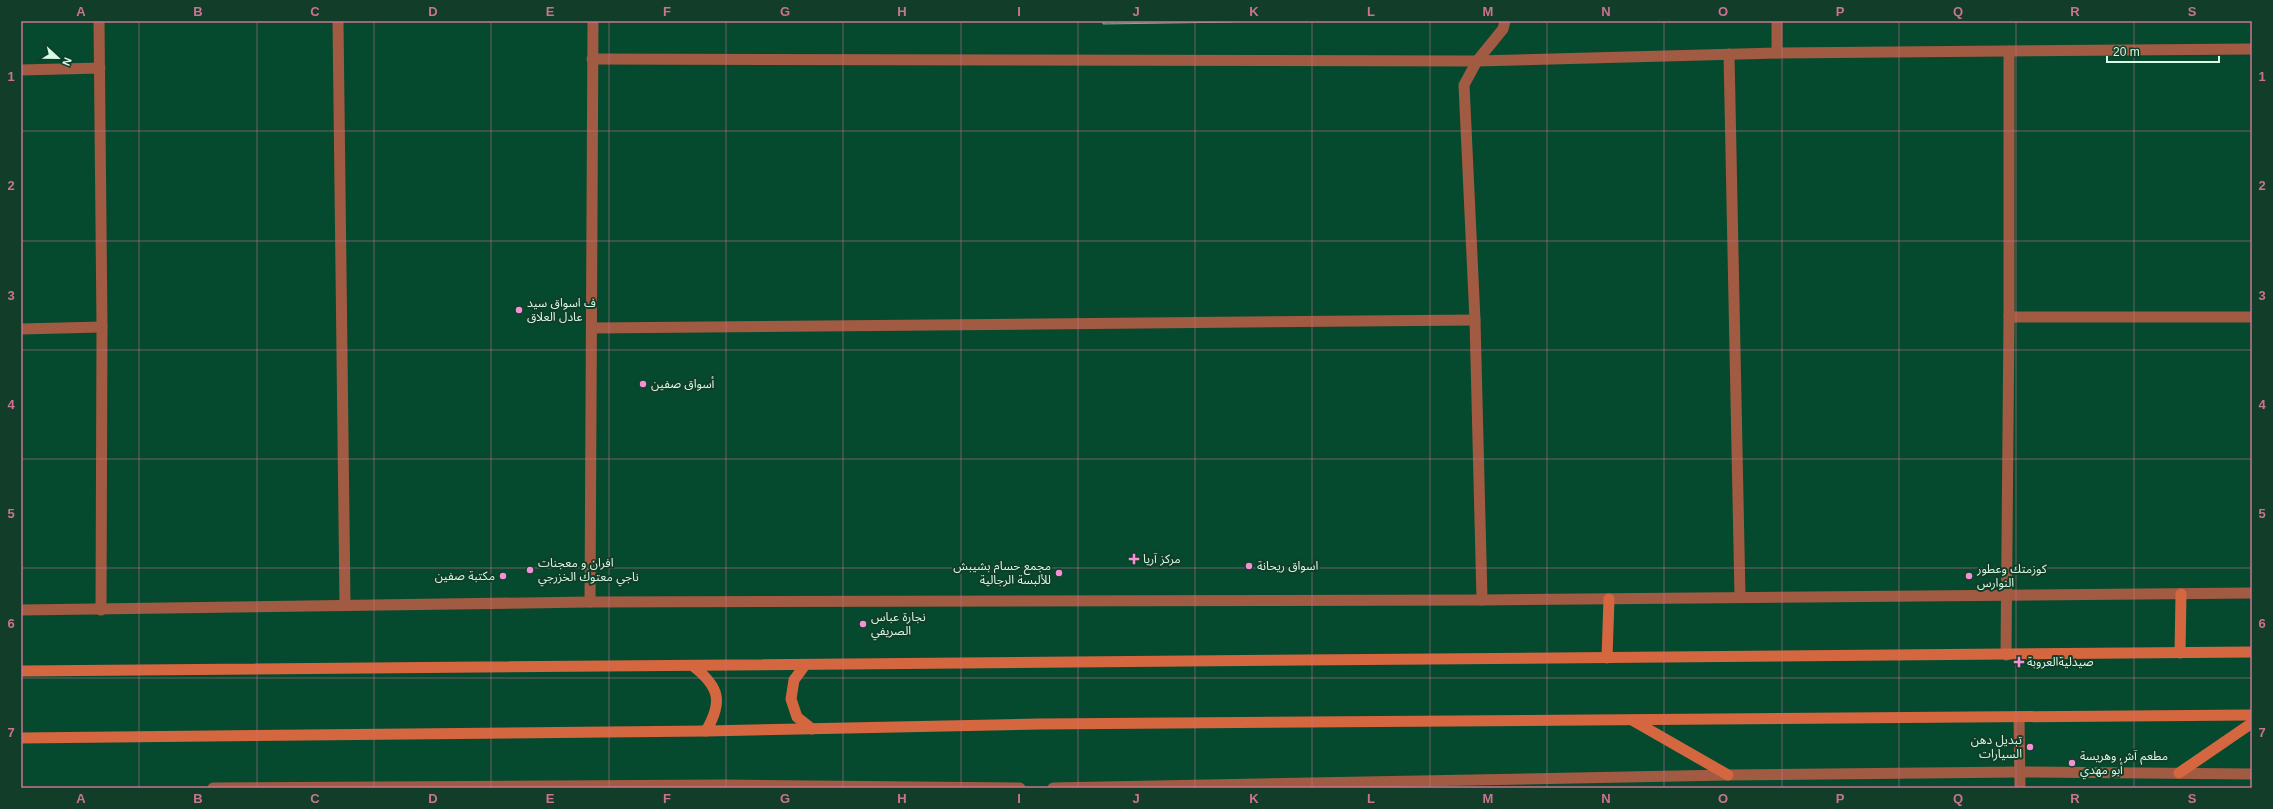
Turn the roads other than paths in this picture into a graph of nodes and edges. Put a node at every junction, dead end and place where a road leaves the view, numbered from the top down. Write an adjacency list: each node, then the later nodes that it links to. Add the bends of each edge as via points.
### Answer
1 (99, 21): 12 (street)
2 (338, 21): 27 (street)
3 (592, 21): 10 (street)
4 (1505, 21): 11 (street, via 1503,29)
5 (1777, 21): 8 (street)
6 (2252, 49): 7 (street)
7 (2009, 51): 8 (street); 14 (street)
8 (1777, 53): 9 (street)
9 (1728, 54): 11 (street); 23 (street)
10 (592, 59): 11 (street); 18 (street)
11 (1477, 61): 16 (street, via 1464,85)
12 (100, 68): 13 (street); 17 (street)
13 (21, 70)
14 (2009, 317): 15 (street); 22 (street)
15 (2252, 317)
16 (1475, 320): 18 (street); 25 (street)
17 (102, 327): 19 (street); 29 (street)
18 (592, 328): 26 (street)
19 (21, 329)
20 (2252, 593): 21 (street)
21 (2181, 594): 22 (street); 31 (main road)
22 (2006, 595): 23 (street); 32 (street)
23 (1740, 597): 24 (street)
24 (1609, 599): 25 (street); 33 (main road)
25 (1482, 600): 26 (street)
26 (590, 602): 27 (street)
27 (345, 604): 29 (street)
28 (21, 610): 29 (street)
29 (101, 610)
30 (2252, 652): 31 (main road)
31 (2180, 653): 32 (main road)
32 (2006, 655): 33 (main road)
33 (1607, 658): 34 (main road)
34 (805, 665): 35 (main road); 41 (main road, via 794,680 791,699 797,717)
35 (693, 666): 36 (main road); 42 (main road, via 708,678 716,695 716,714)
36 (21, 671)
37 (2252, 715): 38 (main road)
38 (2019, 717): 39 (main road); 44 (street)
39 (1632, 720): 41 (main road, via 1054,724); 47 (main road)
40 (2252, 723): 45 (main road)
41 (812, 729): 42 (main road)
42 (706, 731): 43 (main road)
43 (21, 738)
44 (2020, 772): 45 (street); 47 (street); 52 (street)
45 (2179, 773): 46 (street)
46 (2252, 774)
47 (1728, 775): 51 (street)
48 (725, 786): 49 (street); 50 (street)
49 (213, 788)
50 (1020, 788)
51 (1053, 788)
52 (2020, 788)

